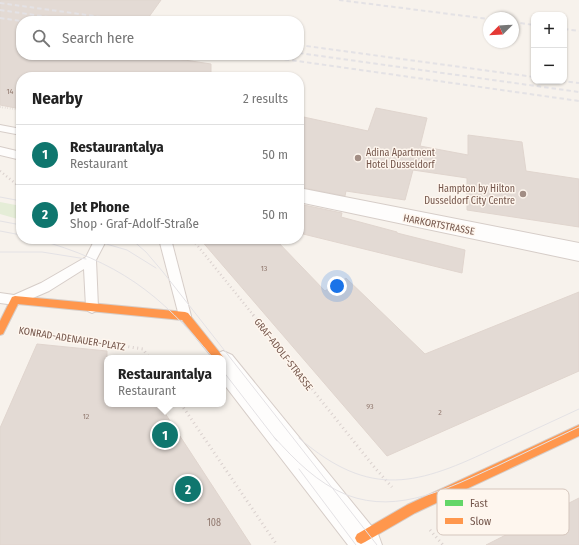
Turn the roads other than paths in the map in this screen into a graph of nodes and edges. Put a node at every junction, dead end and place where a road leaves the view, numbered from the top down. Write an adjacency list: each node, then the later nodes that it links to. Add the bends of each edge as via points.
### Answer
1 (0, 128): 2 (lane)
2 (16, 131)
3 (0, 151): 4 (lane)
4 (16, 155)
5 (304, 196): 8 (street, HARKORTSTRASSE)
6 (98, 244): 9 (lane)
7 (166, 244): 13 (lane)
8 (579, 252)
9 (90, 260): 11 (lane); 12 (lane)
10 (0, 298): 11 (lane)
11 (15, 300): 12 (street); 14 (street)
12 (92, 307): 13 (street)
13 (185, 316): 15 (street)
14 (1, 330)
15 (217, 355)
16 (226, 367): 20 (street)
17 (579, 430): 18 (street)
18 (454, 489)
19 (437, 497): 20 (street, via 411,509)
20 (364, 541)

